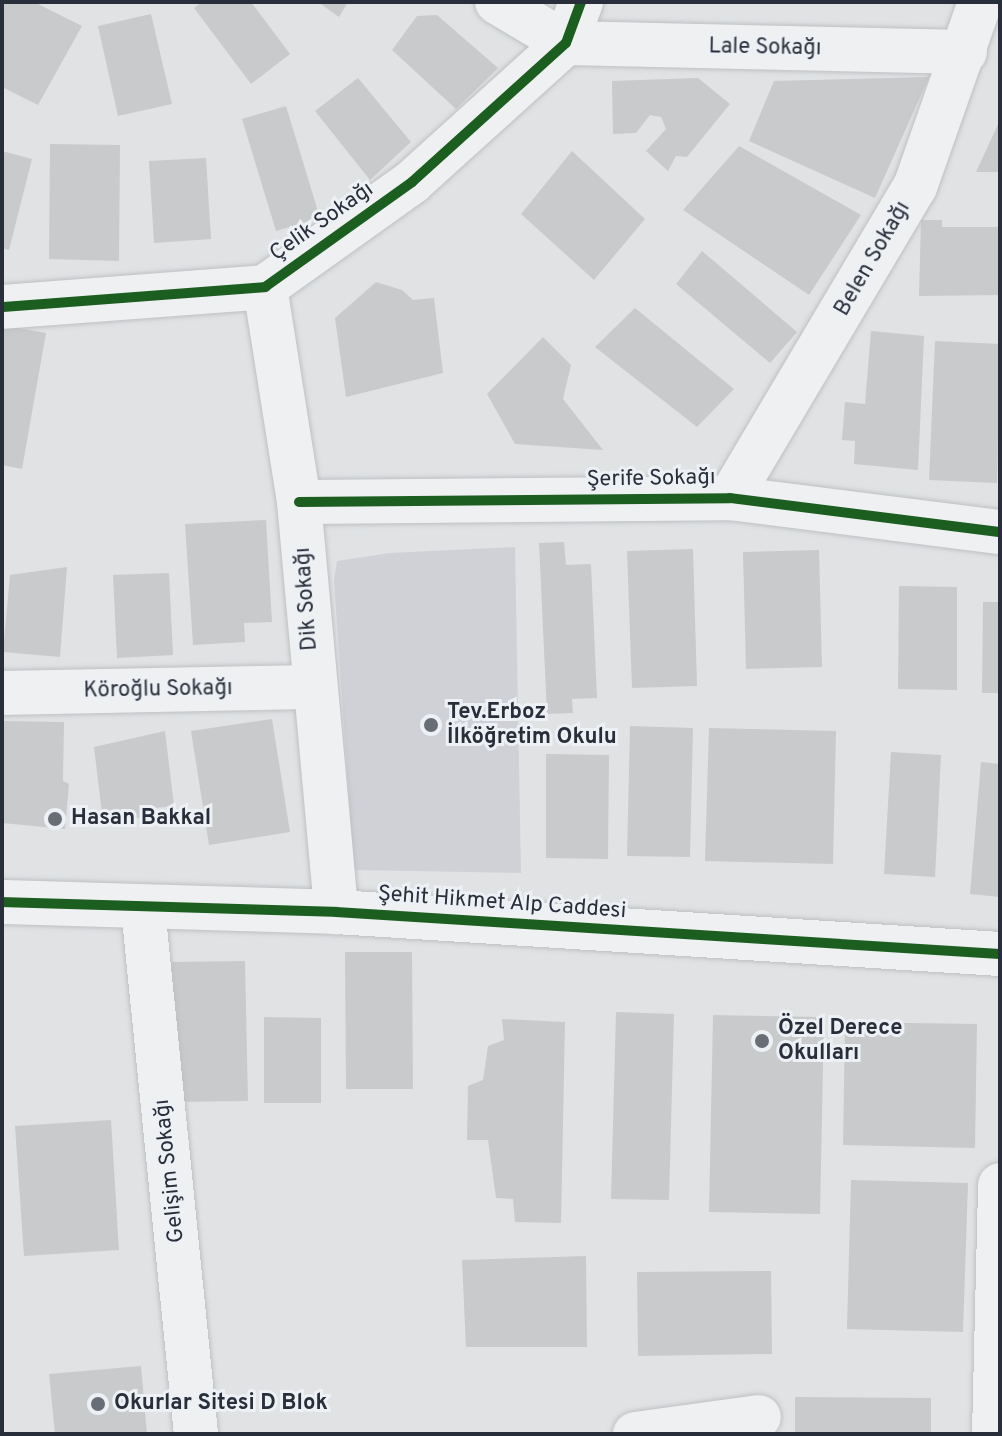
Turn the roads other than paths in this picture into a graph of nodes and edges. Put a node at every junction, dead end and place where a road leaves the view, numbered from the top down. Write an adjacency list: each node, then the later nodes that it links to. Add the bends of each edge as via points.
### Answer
1 (497, 2): 4 (street)
2 (581, 2): 4 (street, Çelik Sokağı)
3 (980, 2): 5 (street, Belen Sokağı)
4 (566, 43): 5 (street, Lale Sokağı); 6 (street, Çelik Sokağı, via 412,182)
5 (965, 52): 8 (street, Belen Sokağı, via 915,187)
6 (265, 287): 7 (street, Çelik Sokağı); 9 (street, Dik Sokağı)
7 (2, 307)
8 (730, 498): 9 (street, Şerife Sokağı); 10 (street, Şerife Sokağı)
9 (299, 502): 11 (street, Dik Sokağı)
10 (1000, 532)
11 (313, 687): 12 (street, Köroğlu Sokağı); 15 (street, Dik Sokağı)
12 (2, 693)
13 (2, 902): 14 (street, Şehit Hikmet Alp Caddesi)
14 (143, 908): 15 (street, Şehit Hikmet Alp Caddesi); 19 (street, Gelişim Sokağı)
15 (336, 912): 16 (street, Şehit Hikmet Alp Caddesi)
16 (1000, 954)
17 (1000, 1185): 21 (street)
18 (759, 1417): 20 (street)
19 (196, 1434)
20 (635, 1434)
21 (994, 1434)

